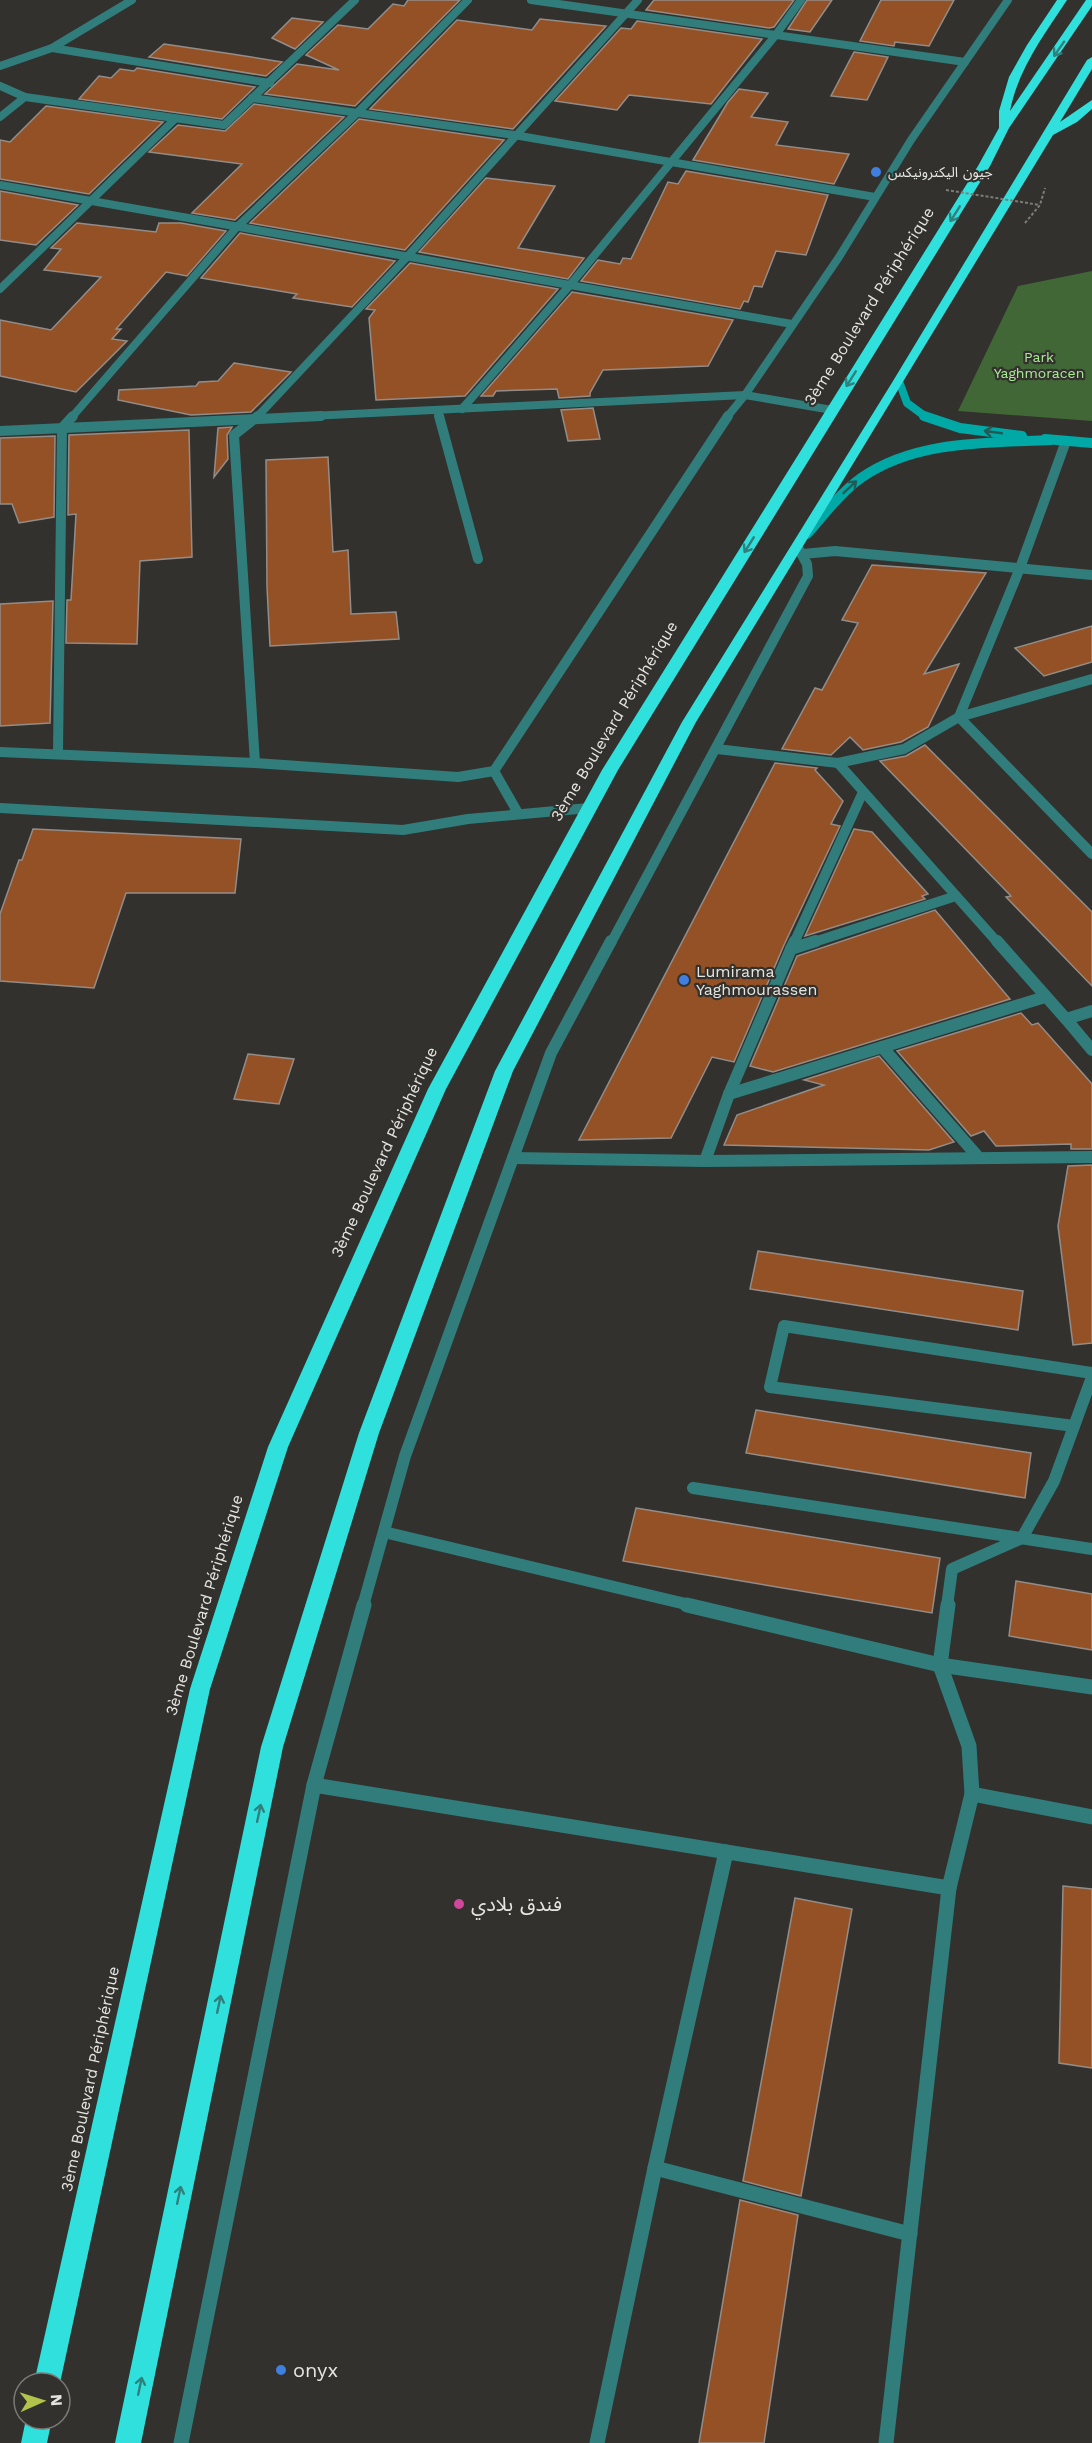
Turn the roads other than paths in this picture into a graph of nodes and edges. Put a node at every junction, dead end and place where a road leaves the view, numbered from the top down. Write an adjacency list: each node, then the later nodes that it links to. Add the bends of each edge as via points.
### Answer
1 (132, 0): 12 (street)
2 (355, 0): 16 (street)
3 (468, 0): 21 (street)
4 (531, 0): 10 (street)
5 (638, 0): 10 (street)
6 (801, 0): 11 (street)
7 (1008, 0): 14 (street)
8 (1062, 0): 24 (highway, via 1019,67 1003,111)
9 (1091, 0): 24 (highway, 3ème Boulevard Périphérique, one-way to 24)
10 (626, 13): 11 (street); 26 (street)
11 (774, 36): 14 (street); 27 (street)
12 (52, 48): 15 (street); 16 (street)
13 (1092, 60): 25 (highway)
14 (965, 62): 29 (street)
15 (0, 66)
16 (270, 83): 19 (street)
17 (0, 86): 18 (street)
18 (25, 97): 22 (street); 23 (street)
19 (252, 98): 21 (street); 23 (street, via 224,125)
20 (1092, 102): 25 (highway, via 1073,120)
21 (358, 112): 26 (street); 31 (street)
22 (0, 117)
23 (176, 119): 30 (street)
24 (1004, 128): 40 (highway, 3ème Boulevard Périphérique, one-way to 40)
25 (1050, 132): 36 (highway)
26 (514, 135): 27 (street); 32 (street)
27 (671, 161): 29 (street); 33 (street)
28 (0, 185): 30 (street)
29 (875, 197): 35 (street)
30 (91, 201): 31 (street); 34 (street)
31 (237, 227): 32 (street); 42 (street)
32 (407, 257): 33 (street); 41 (street)
33 (570, 285): 35 (street); 38 (street)
34 (0, 289)
35 (792, 324): 37 (street)
36 (899, 381): 44 (main road, one-way to 36, via 934,420 916,412 905,400); 47 (highway)
37 (745, 395): 38 (street); 40 (street); 58 (street)
38 (462, 409): 39 (street)
39 (438, 410): 41 (street); 48 (street)
40 (832, 410): 60 (highway, 3ème Boulevard Périphérique, one-way to 60)
41 (256, 418): 42 (street); 56 (street, via 234,435)
42 (62, 428): 43 (street); 55 (street)
43 (0, 431)
44 (1051, 440): 45 (main road); 47 (main road, one-way to 44, via 836,501 861,477 895,458 942,448)
45 (1066, 441): 46 (main road); 49 (street)
46 (1092, 443)
47 (800, 550): 49 (street); 53 (street, via 808,576); 93 (highway, one-way to 47, via 272,1747 369,1433 504,1071 689,722)
48 (478, 559)
49 (1020, 568): 50 (street); 52 (street)
50 (1092, 575)
51 (1092, 679): 52 (street)
52 (958, 717): 57 (street, via 904,748); 63 (street)
53 (717, 748): 57 (street); 73 (street, via 551,1053)
54 (0, 752): 55 (street)
55 (58, 753): 56 (street)
56 (255, 763): 58 (street, via 458,777)
57 (838, 764): 59 (street)
58 (494, 771): 62 (street)
59 (863, 792): 64 (street); 65 (street)
60 (589, 807): 62 (street); 92 (highway, 3ème Boulevard Périphérique, via 437,1089 278,1447 200,1689)
61 (0, 808): 62 (street, via 403,830)
62 (518, 813)
63 (1092, 854)
64 (956, 896): 65 (street); 66 (street)
65 (791, 949): 71 (street)
66 (1045, 997): 68 (street); 69 (street)
67 (1092, 1011): 68 (street)
68 (1066, 1019): 70 (street)
69 (882, 1047): 71 (street); 74 (street)
70 (1092, 1050)
71 (729, 1094): 75 (street)
72 (1092, 1157): 74 (street)
73 (513, 1158): 75 (street); 80 (street, via 405,1456)
74 (979, 1158): 75 (street)
75 (705, 1161)
76 (1092, 1372): 78 (street, via 784,1326 770,1387)
77 (1092, 1377): 78 (street)
78 (1074, 1426): 81 (street, via 1054,1481)
79 (693, 1488): 81 (street)
80 (384, 1532): 83 (street); 85 (street)
81 (1022, 1538): 82 (street); 83 (street, via 952,1569)
82 (1092, 1549)
83 (940, 1665): 84 (street); 86 (street, via 969,1746)
84 (1092, 1687)
85 (314, 1785): 88 (street); 94 (street)
86 (972, 1794): 87 (street); 89 (street)
87 (1092, 1817)
88 (726, 1852): 89 (street); 90 (street)
89 (949, 1888): 91 (street)
90 (655, 2168): 91 (street); 95 (street)
91 (910, 2234): 96 (street)
92 (50, 2371)
93 (128, 2443)
94 (181, 2443)
95 (597, 2443)
96 (886, 2443)

